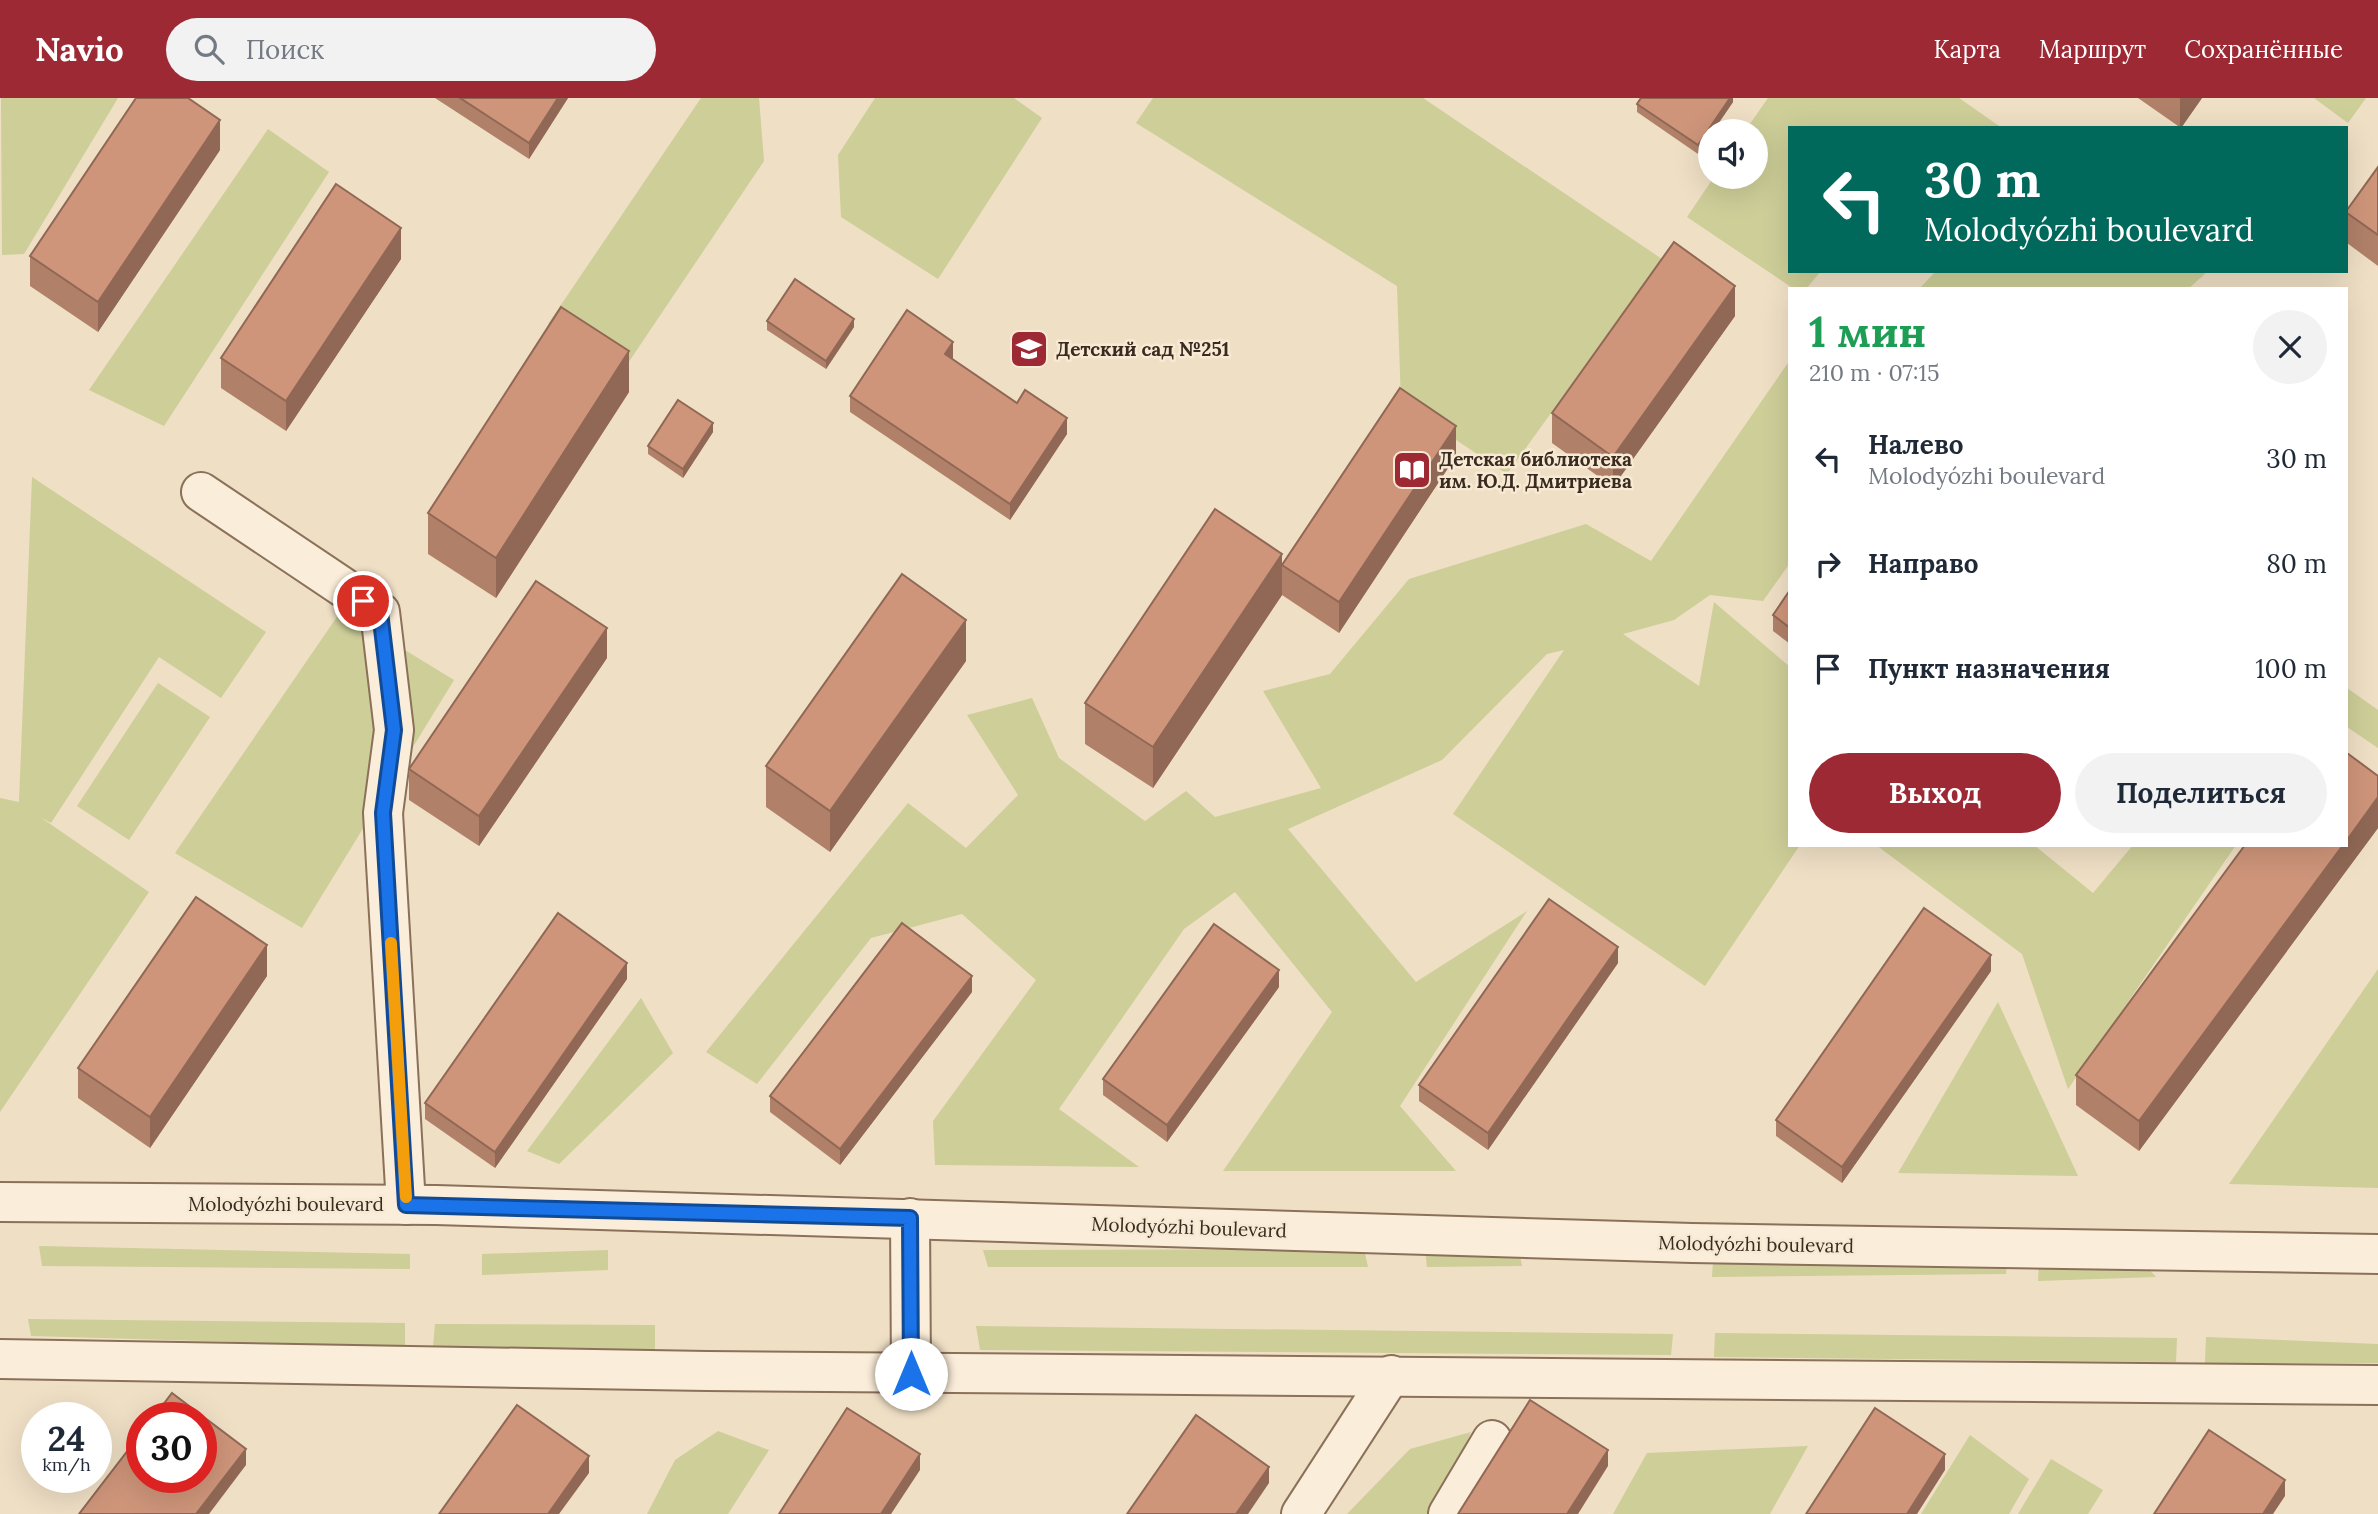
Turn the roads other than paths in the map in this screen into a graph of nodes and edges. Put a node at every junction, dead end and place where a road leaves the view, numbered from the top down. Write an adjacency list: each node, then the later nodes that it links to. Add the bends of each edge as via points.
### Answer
1 (201, 492): 3 (street, via 380,612 394,730 383,813)
2 (0, 1202): 3 (street, Molodyózhi boulevard)
3 (406, 1205): 4 (street, Molodyózhi boulevard)
4 (910, 1218): 5 (street, Molodyózhi boulevard, via 1692,1243); 7 (street)
5 (2378, 1254)
6 (0, 1359): 7 (street)
7 (911, 1374): 8 (street)
8 (1391, 1376): 9 (street); 11 (street)
9 (2378, 1385)
10 (1492, 1440): 12 (street)
11 (1301, 1514)
12 (1448, 1514)

